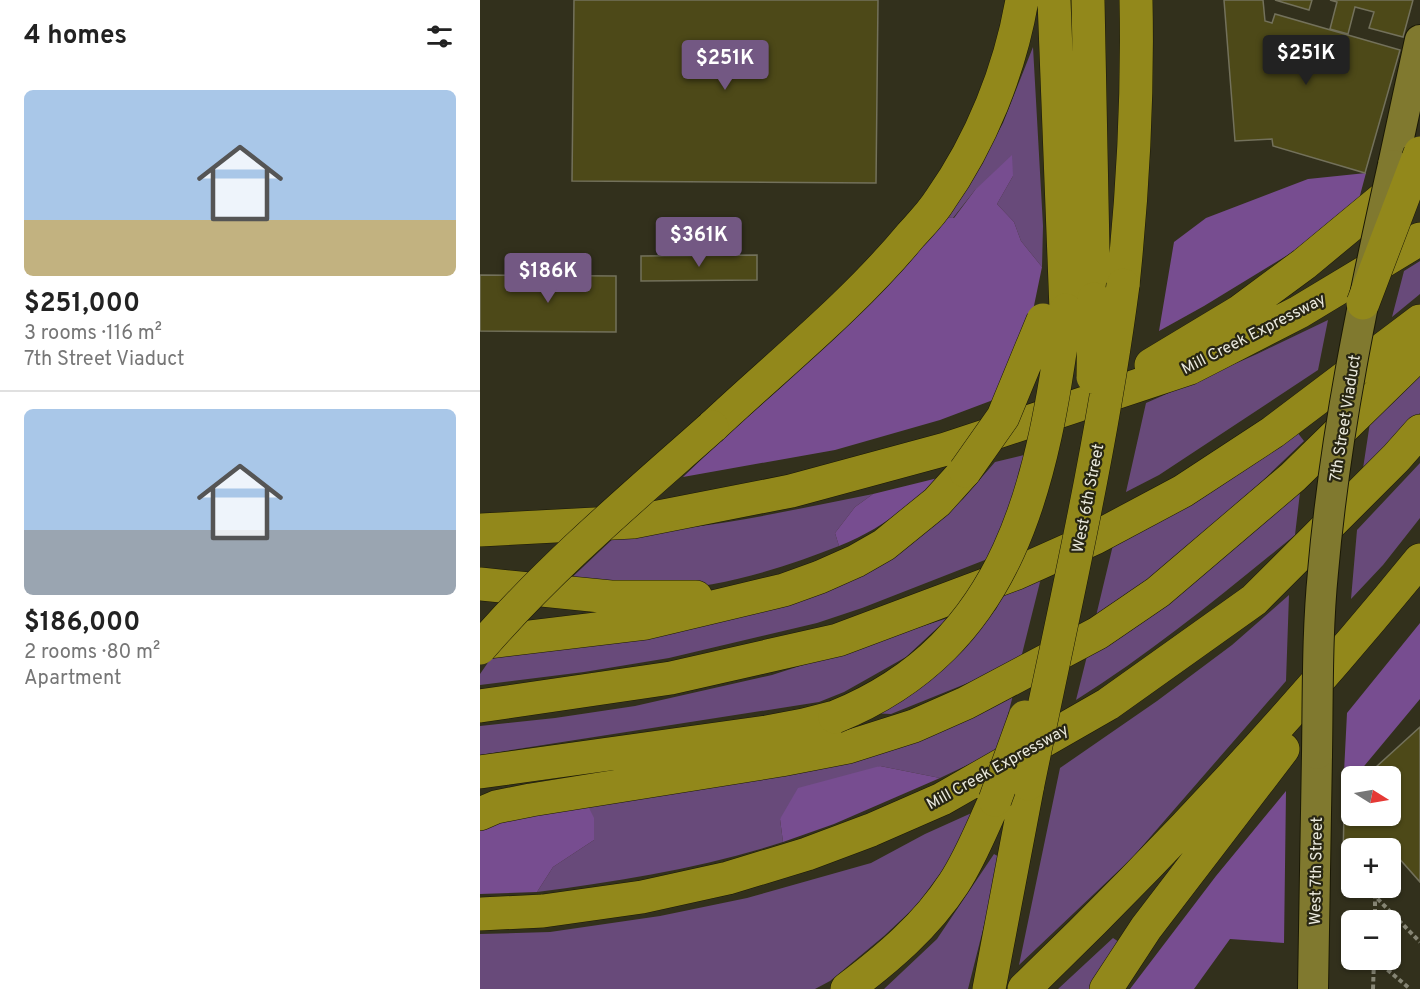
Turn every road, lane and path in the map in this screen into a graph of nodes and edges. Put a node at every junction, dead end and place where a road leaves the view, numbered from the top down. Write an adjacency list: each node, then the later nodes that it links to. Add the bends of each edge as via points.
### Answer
1 (1022, 0): 23 (highway, bridge, via 1011,51 987,116 939,203 892,259 839,311 627,502 517,606)
2 (1054, 0): 10 (highway)
3 (1088, 0): 10 (highway)
4 (1136, 0): 15 (highway, West 6th Street, bridge, via 1131,209 1115,347)
5 (1420, 40): 7 (main road)
6 (1420, 90): 7 (main road)
7 (1411, 162): 9 (highway, bridge); 13 (highway, via 1304,264 1239,312)
8 (1420, 239): 13 (highway, Mill Creek Expressway, via 1299,312 1190,368)
9 (1363, 303): 27 (main road, 7th Street Viaduct, bridge, via 1336,451 1323,573)
10 (1068, 310): 15 (highway, bridge); 19 (highway, bridge, via 1003,417 965,471 937,502 856,561); 28 (highway, bridge, via 1056,389 1023,519 969,618 923,667 879,697 835,717 804,725)
11 (1420, 321): 24 (highway, via 1273,432 1183,490 1095,538 1017,573 838,640 671,678)
12 (1420, 353): 29 (highway, via 1293,477 1158,592 1098,633 966,703 914,726 848,747 531,800)
13 (1083, 404): 16 (highway, Mill Creek Expressway, via 946,449 791,491 633,522)
14 (1420, 431): 31 (highway, Mill Creek Expressway, via 1254,600 1108,704 942,799 807,854 728,878 631,899 543,911)
15 (1090, 490): 20 (highway, West 6th Street, bridge)
16 (480, 530)
17 (1420, 560): 21 (highway)
18 (480, 584): 19 (highway, via 611,597 674,598)
19 (784, 590): 22 (highway, via 646,623)
20 (1066, 598): 35 (highway, bridge, via 994,800 955,881 914,934); 37 (highway, West 6th Street, bridge)
21 (1360, 634): 38 (highway, via 1190,822); 39 (highway, via 1289,741 1146,928)
22 (480, 643)
23 (480, 648)
24 (573, 692): 25 (highway); 26 (highway)
25 (480, 706)
26 (480, 714)
27 (1317, 754): 40 (main road, West 7th Street)
28 (480, 772)
29 (480, 814)
30 (1376, 898): 32 (path)
31 (480, 914)
32 (1420, 942)
33 (1374, 970): 41 (path)
34 (1387, 970): 36 (path)
35 (852, 985)
36 (1409, 988)
37 (989, 989)
38 (1024, 989)
39 (1106, 989)
40 (1313, 989)
41 (1373, 989)

